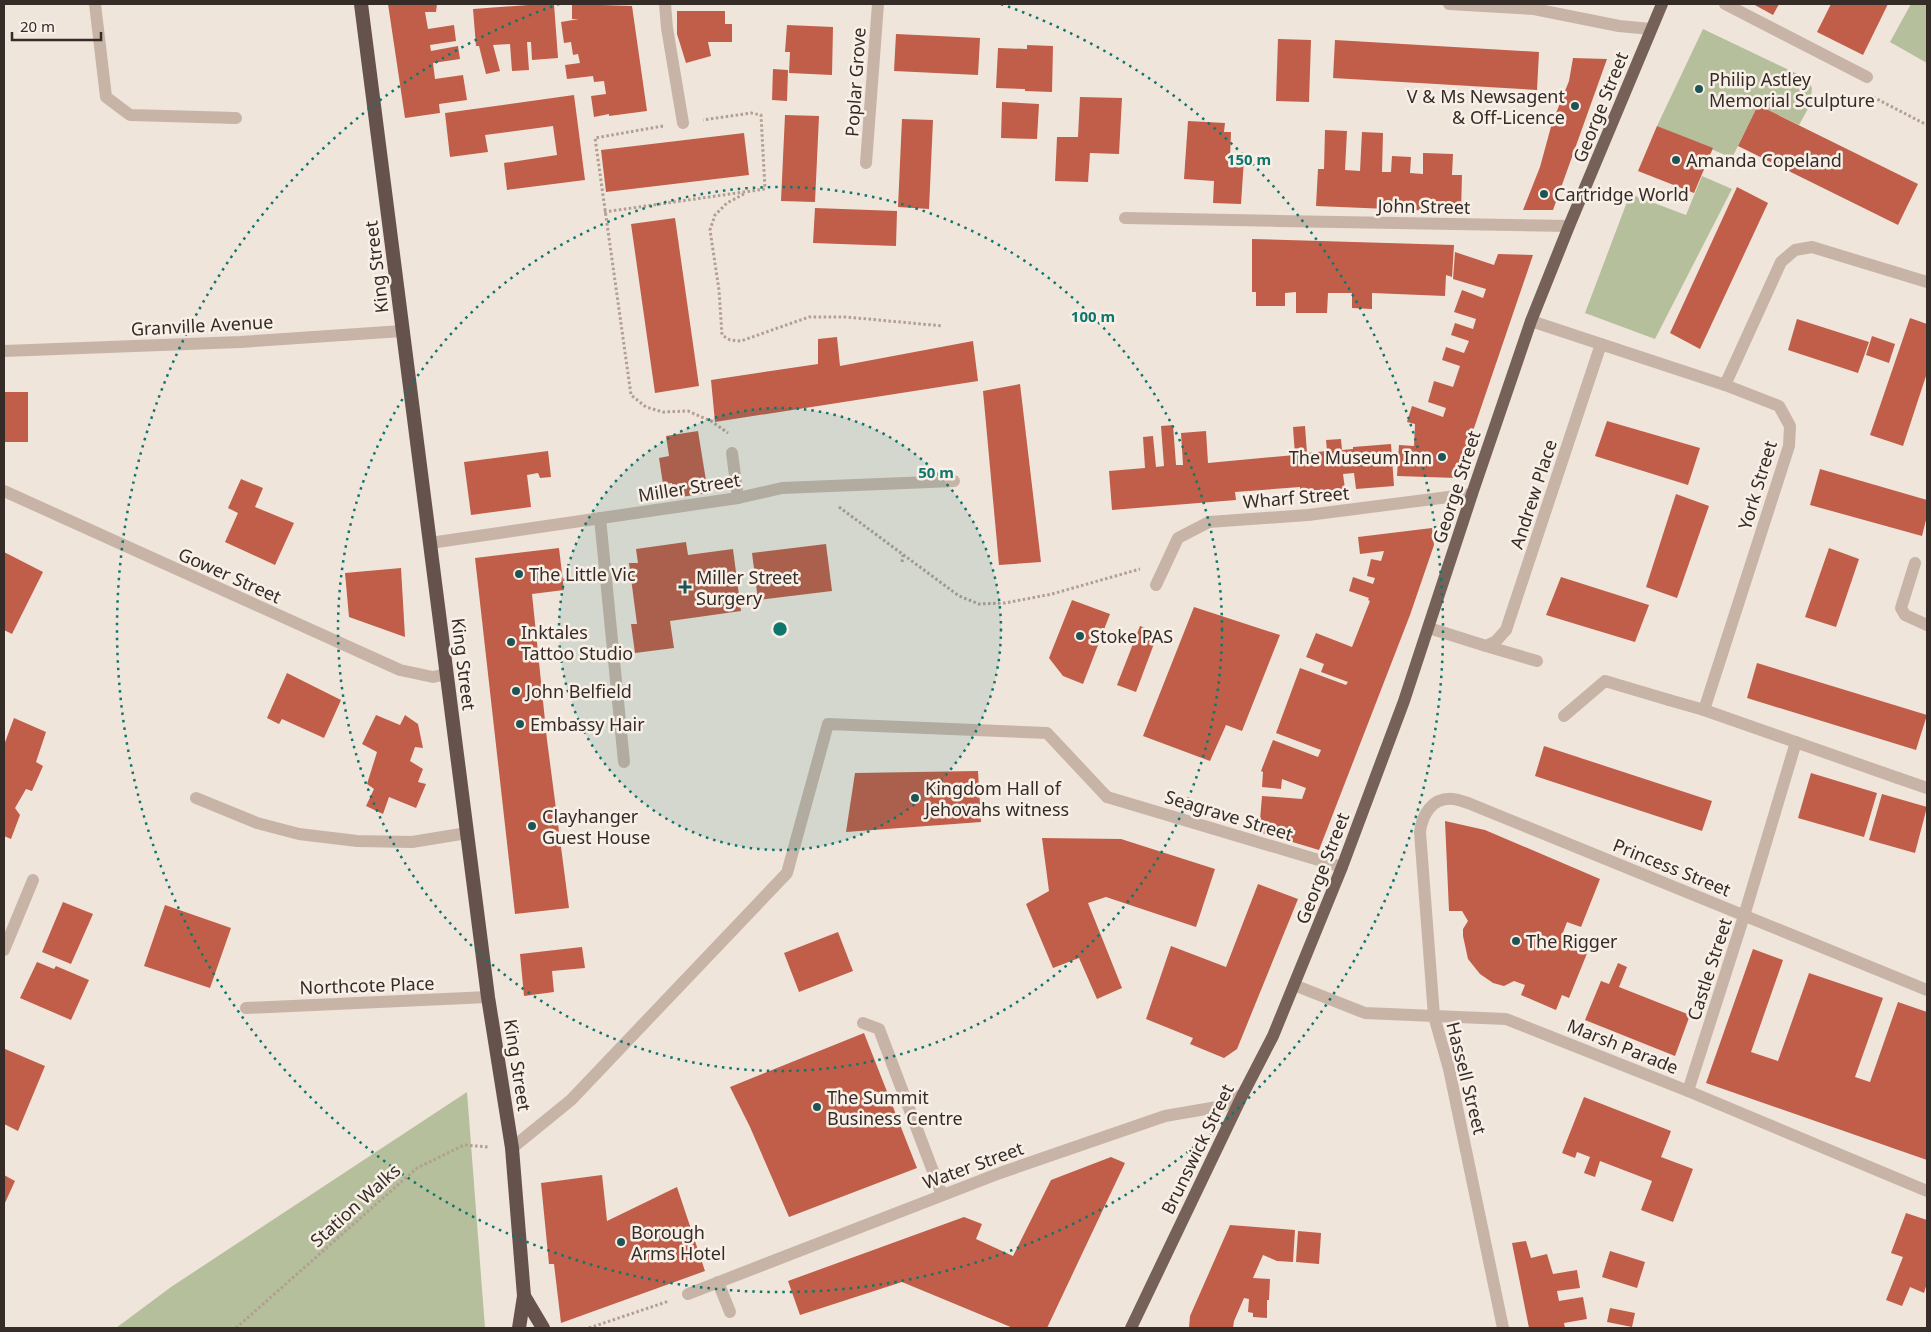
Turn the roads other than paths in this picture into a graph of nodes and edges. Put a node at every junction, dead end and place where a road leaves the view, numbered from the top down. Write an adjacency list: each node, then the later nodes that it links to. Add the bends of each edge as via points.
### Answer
1 (95, 4): 10 (street, via 106,97 130,115)
2 (361, 4): 17 (highway, King Street)
3 (665, 4): 11 (street)
4 (878, 4): 12 (street, Poplar Grove)
5 (1449, 4): 8 (street, via 1534,9)
6 (1662, 4): 8 (main road, George Street)
7 (1725, 4): 9 (street)
8 (1651, 29): 14 (main road, George Street)
9 (1867, 77)
10 (236, 118)
11 (683, 123)
12 (866, 163)
13 (1125, 218): 14 (street, John Street)
14 (1569, 226): 16 (main road, George Street)
15 (1927, 282): 20 (street, via 1812,247 1795,250 1781,262)
16 (1531, 321): 18 (street, York Street); 24 (main road, George Street)
17 (402, 331): 19 (street, Granville Avenue, via 240,342); 27 (highway, King Street)
18 (1601, 344): 20 (street, York Street); 32 (street, Andrew Place, via 1506,630)
19 (4, 351)
20 (1725, 385): 35 (street, York Street, via 1778,406 1790,426 1789,446)
21 (732, 453): 25 (street)
22 (954, 481): 25 (street, Miller Street, via 782,488)
23 (4, 490): 34 (street, Gower Street, via 400,670 433,677)
24 (1472, 494): 29 (street, Wharf Street, via 1308,515 1209,522 1178,538); 31 (main road, George Street)
25 (738, 498): 26 (street, Miller Street)
26 (600, 518): 27 (street, Miller Street); 38 (street)
27 (430, 542): 34 (highway, King Street)
28 (1916, 563): 30 (street, via 1901,608 1905,615)
29 (1156, 585)
30 (1927, 625)
31 (1429, 628): 32 (street); 43 (main road, George Street)
32 (1486, 646): 33 (street)
33 (1537, 661)
34 (446, 674): 42 (highway, King Street)
35 (1704, 710): 36 (street, via 1605,681); 37 (street)
36 (1564, 716)
37 (1796, 742): 39 (street); 45 (street, Castle Street)
38 (624, 762)
39 (1927, 788)
40 (196, 798): 42 (street, via 258,823 299,834 357,841 412,842)
41 (1420, 832): 45 (street, Princess Street, via 1422,818 1429,808 1441,800 1453,799); 51 (street, Hassell Street)
42 (467, 833): 49 (highway, King Street)
43 (1342, 867): 47 (main road, George Street); 55 (street, Seagrave Street, via 1107,797 1047,733 828,724 787,873 571,1100)
44 (33, 880): 46 (street)
45 (1744, 916): 48 (street, Princess Street); 53 (street, Castle Street)
46 (4, 950)
47 (1294, 985): 51 (street, Marsh Parade, via 1365,1013); 54 (main road, Brunswick Street, via 1273,1036)
48 (1927, 990)
49 (488, 997): 50 (street, Northcote Place); 55 (highway, King Street)
50 (246, 1008)
51 (1434, 1016): 53 (street, Marsh Parade, via 1506,1019); 65 (street, Hassell Street, via 1449,1069)
52 (863, 1022): 57 (street, via 879,1029)
53 (1688, 1091): 56 (street, Marsh Parade)
54 (1243, 1094): 57 (street, Water Street, via 1223,1106 1165,1116); 64 (main road, Brunswick Street)
55 (512, 1148): 60 (highway, King Street)
56 (1927, 1191)
57 (942, 1195): 58 (street, Water Street)
58 (718, 1282): 59 (street, Water Street); 61 (street)
59 (688, 1294)
60 (524, 1296): 62 (highway, King Street); 63 (highway)
61 (730, 1312)
62 (518, 1328)
63 (543, 1328)
64 (1131, 1328)
65 (1503, 1328)

